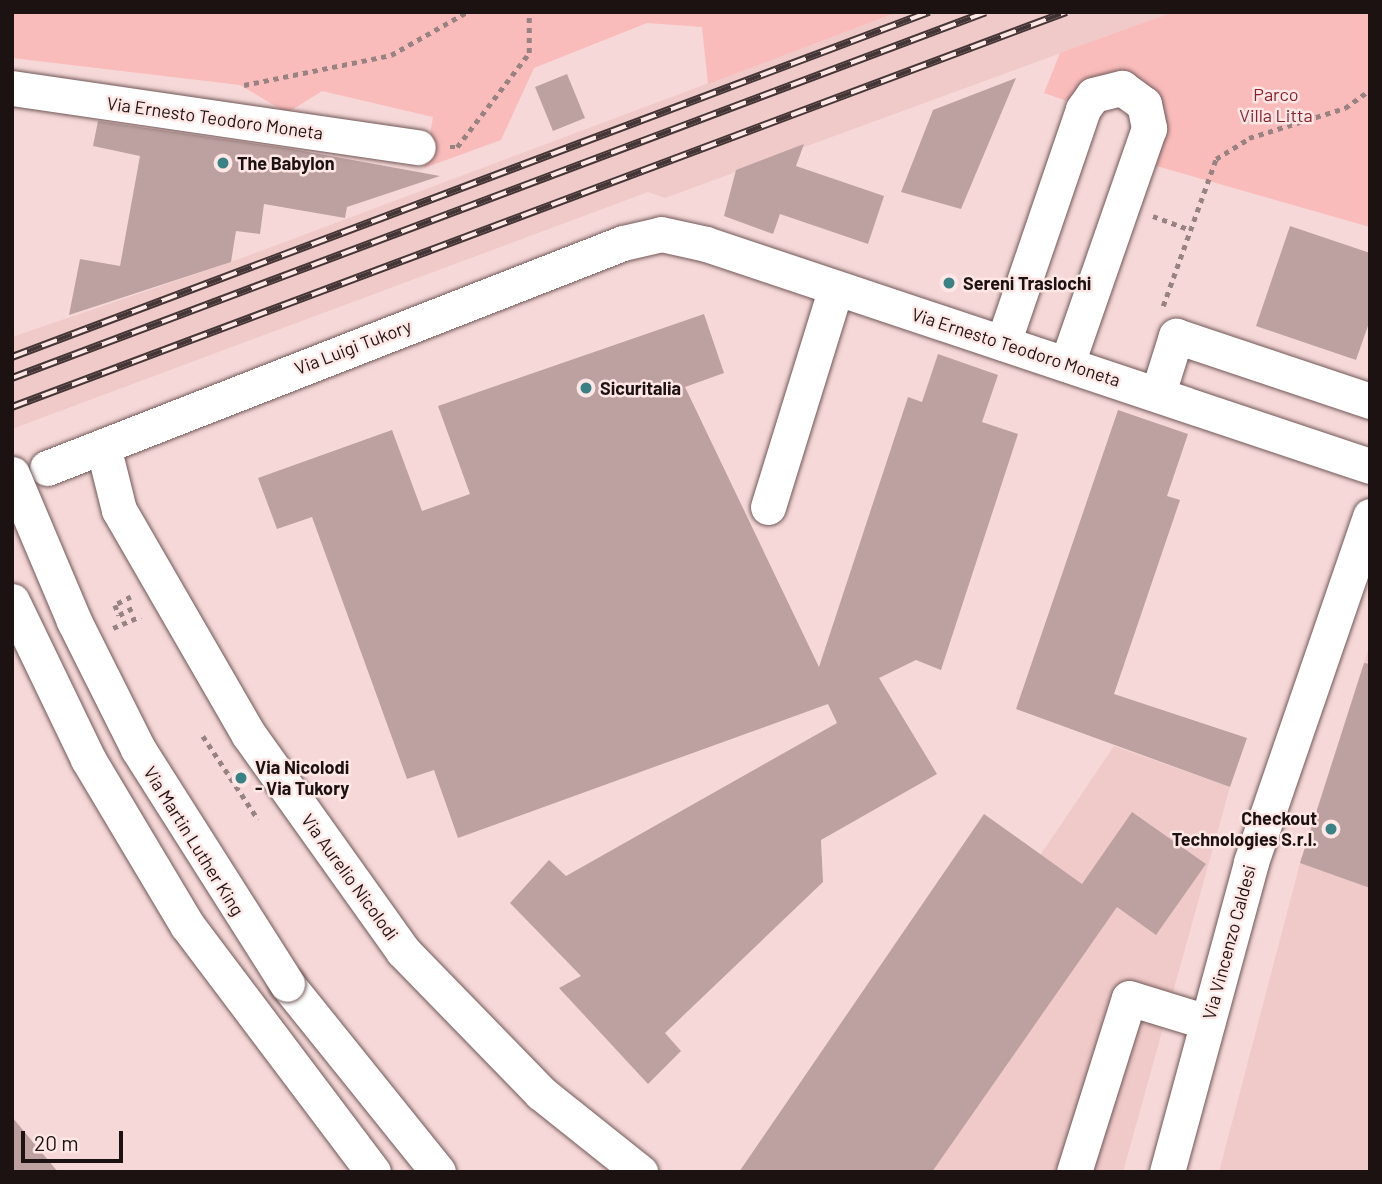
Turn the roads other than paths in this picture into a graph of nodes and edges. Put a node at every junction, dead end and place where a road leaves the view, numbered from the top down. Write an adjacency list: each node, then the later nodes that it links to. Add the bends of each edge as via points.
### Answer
1 (12, 88): 2 (street, Via Ernesto Teodoro Moneta)
2 (418, 147)
3 (661, 234): 4 (street, Via Ernesto Teodoro Moneta); 9 (street, Via Luigi Tukory, via 610,248)
4 (836, 288): 5 (street, Via Ernesto Teodoro Moneta); 13 (street)
5 (1003, 343): 6 (street, Via Ernesto Teodoro Moneta); 6 (street, via 1083,109 1093,96 1122,88 1144,104 1149,128)
6 (1067, 364): 7 (street, Via Ernesto Teodoro Moneta)
7 (1158, 393): 8 (street, via 1176,336); 10 (street, Via Ernesto Teodoro Moneta)
8 (1370, 401)
9 (103, 446): 11 (street, Via Luigi Tukory); 19 (street, Via Aurelio Nicolodi, via 120,510 249,735 403,951 541,1093)
10 (1370, 466)
11 (47, 468)
12 (12, 474): 18 (street, Via Martin Luther King, bridge, via 74,621 138,749 287,984)
13 (768, 507)
14 (1370, 516): 16 (street, Via Vincenzo Caldesi, via 1251,862)
15 (12, 601): 17 (street, via 104,788 248,1012)
16 (1207, 1022): 20 (street, via 1129,998); 21 (street, Via Vincenzo Caldesi)
17 (373, 1172)
18 (438, 1172)
19 (640, 1172)
20 (1074, 1172)
21 (1167, 1172)

